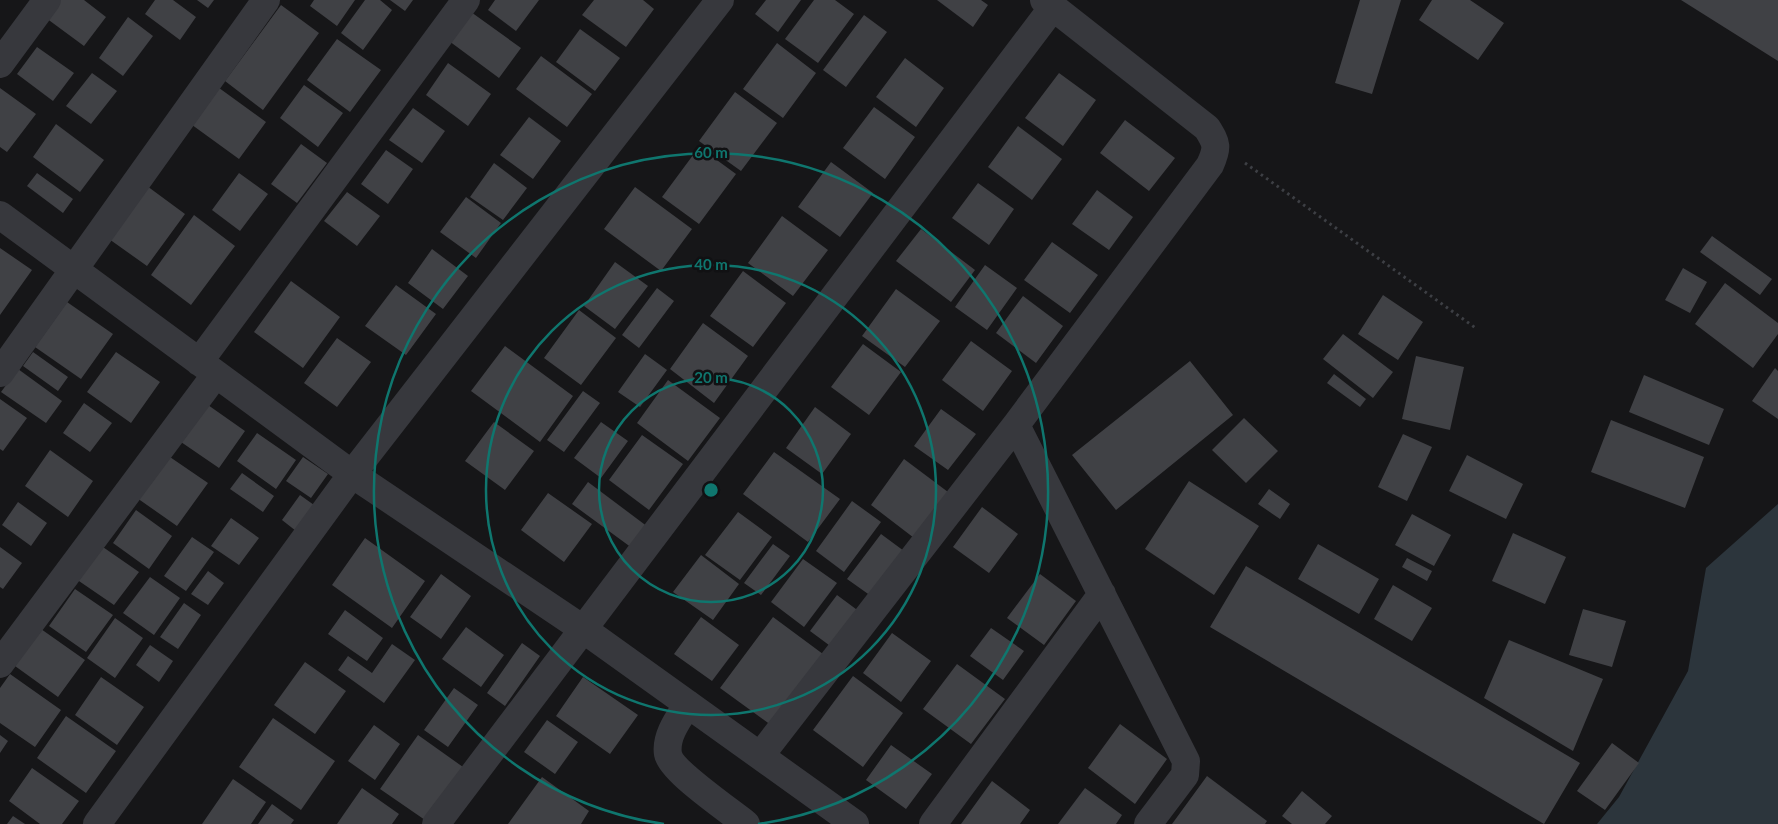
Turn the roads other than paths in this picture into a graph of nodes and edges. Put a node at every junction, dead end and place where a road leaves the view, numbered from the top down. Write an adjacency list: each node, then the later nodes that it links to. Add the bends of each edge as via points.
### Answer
1 (47, 0): 6 (street)
2 (266, 0): 8 (street)
3 (466, 0): 9 (street)
4 (720, 0): 12 (street)
5 (1048, 4): 11 (street, via 1207,128 1216,142 1210,165); 14 (street)
6 (0, 64)
7 (0, 215): 8 (street)
8 (74, 269): 9 (street); 10 (street)
9 (208, 368): 12 (street); 15 (street)
10 (0, 374)
11 (1016, 425): 13 (street); 17 (street)
12 (352, 474): 14 (street); 18 (street)
13 (1102, 594): 22 (street); 23 (street, via 1186,760 1185,775)
14 (583, 629): 16 (street); 19 (street)
15 (0, 664)
16 (688, 704): 17 (street); 20 (street, via 669,737 668,755 677,770)
17 (760, 756): 21 (street)
18 (97, 824)
19 (436, 824)
20 (746, 824)
21 (855, 824)
22 (933, 824)
23 (1148, 824)

